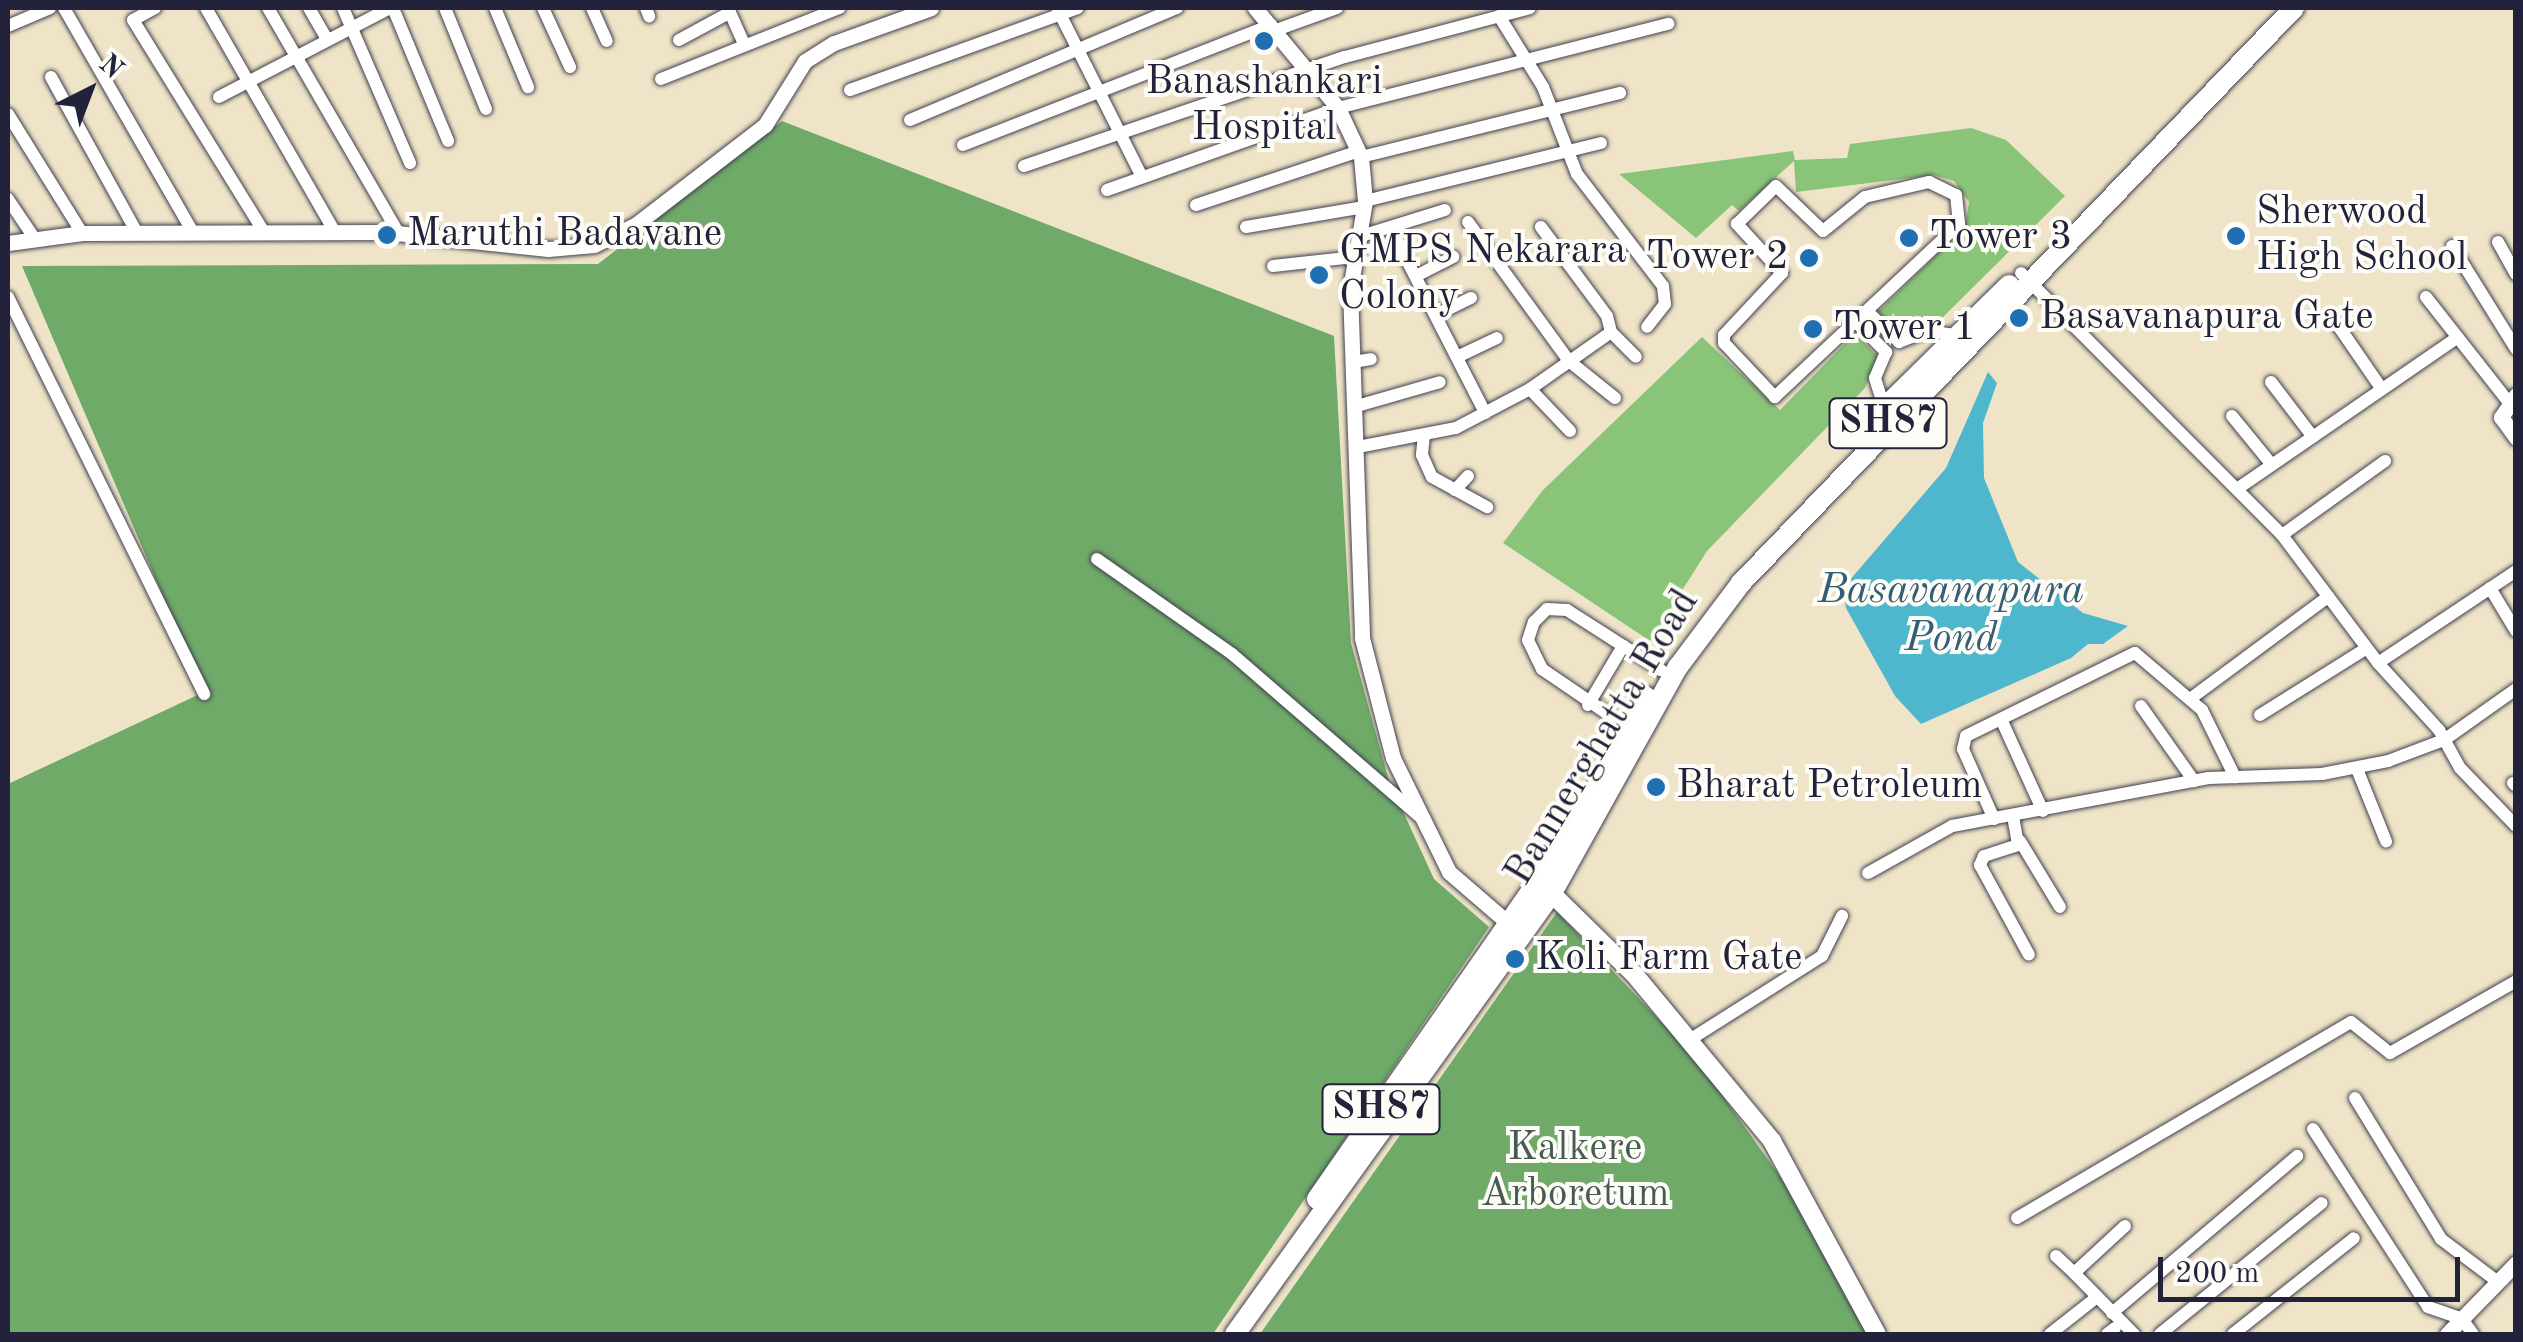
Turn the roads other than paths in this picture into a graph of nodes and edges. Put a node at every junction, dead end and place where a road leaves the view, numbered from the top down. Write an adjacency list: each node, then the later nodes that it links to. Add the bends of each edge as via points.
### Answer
1 (50, 8): 27 (street)
2 (64, 8): 69 (street)
3 (156, 8): 70 (street, via 132,20)
4 (206, 8): 40 (street)
5 (268, 8): 34 (street)
6 (309, 8): 29 (street)
7 (342, 8): 25 (street)
8 (392, 8): 25 (street); 52 (street)
9 (445, 8): 48 (street)
10 (495, 8): 41 (street)
11 (543, 8): 36 (street)
12 (592, 8): 31 (street)
13 (839, 8): 32 (street)
14 (932, 8): 72 (street, via 834,43 806,61 765,125 604,242 548,249)
15 (1078, 8): 23 (street)
16 (1177, 8): 33 (street)
17 (1255, 8): 28 (street)
18 (1338, 8): 28 (street)
19 (1530, 8): 24 (street)
20 (2276, 8): 85 (main road, Bannerghatta Road / SH87)
21 (2294, 8): 85 (main road, Bannerghatta Road / SH87)
22 (728, 10): 30 (street); 32 (street)
23 (1058, 11): 33 (street); 42 (street)
24 (1490, 13): 35 (street); 37 (street)
25 (350, 24): 29 (street); 57 (street)
26 (1668, 24): 35 (street)
27 (8, 26)
28 (1274, 28): 37 (street); 43 (street)
29 (326, 37): 34 (street)
30 (679, 40)
31 (607, 41)
32 (743, 42): 39 (street)
33 (1077, 46): 43 (street); 50 (street)
34 (297, 55): 40 (street); 72 (street)
35 (1530, 60): 46 (street); 47 (street)
36 (570, 68)
37 (1309, 69): 47 (street); 51 (street)
38 (51, 77): 74 (street)
39 (661, 79)
40 (247, 80): 45 (street); 71 (street)
41 (528, 87)
42 (850, 90)
43 (1100, 92): 51 (street); 54 (street)
44 (1620, 92): 46 (street)
45 (218, 97)
46 (1552, 107): 55 (street); 56 (street)
47 (1338, 108): 55 (street); 59 (street)
48 (486, 109)
49 (8, 114): 73 (street)
50 (910, 120)
51 (1122, 136): 58 (street); 59 (street)
52 (448, 141)
53 (1601, 144): 56 (street)
54 (963, 145)
55 (1360, 154): 62 (street); 63 (street)
56 (1569, 154): 62 (street); 93 (street, via 1608,220 1663,286 1665,304)
57 (410, 162)
58 (1024, 166)
59 (1142, 177): 60 (street)
60 (1107, 190)
61 (8, 199): 75 (street)
62 (1364, 204): 66 (street); 76 (street)
63 (1196, 205)
64 (1444, 210): 68 (street)
65 (1468, 222): 102 (street)
66 (1246, 227)
67 (1541, 227): 94 (street, via 1607,316)
68 (1391, 230): 76 (street); 84 (street)
69 (193, 232): 70 (street); 74 (street)
70 (264, 232): 71 (street)
71 (334, 232): 72 (street)
72 (398, 232)
73 (82, 233): 74 (street); 75 (street)
74 (137, 233)
75 (32, 236): 77 (street)
76 (1358, 238): 80 (street)
77 (8, 242)
78 (2498, 242): 83 (street)
79 (2452, 246): 98 (street)
80 (1354, 257): 82 (street); 103 (street)
81 (1453, 257): 84 (street)
82 (1273, 266)
83 (2516, 274)
84 (1416, 276): 90 (street)
85 (2026, 278): 95 (main road, Bannerghatta Road / SH87); 123 (street); 128 (main road, Bannerghatta Road / SH87)
86 (8, 297): 137 (street)
87 (2426, 297): 97 (street)
88 (1471, 298): 90 (street)
89 (1869, 314): 92 (street); 92 (street, via 1959,224 1956,195 1935,182 1890,188 1855,202 1823,231 1776,186 1737,224 1782,274 1724,335 1724,343 1775,397); 95 (street, via 1899,342 1927,332)
90 (1436, 315): 100 (street)
91 (2335, 321): 106 (street)
92 (1858, 324): 111 (street, via 1886,352 1875,378)
93 (1646, 328)
94 (1611, 332): 99 (street); 102 (street)
95 (1956, 335): 111 (main road, Bannerghatta Road / SH87)
96 (1497, 338): 100 (street)
97 (2454, 340): 106 (street); 108 (street, via 2474,352)
98 (2516, 350)
99 (1636, 356)
100 (1458, 357): 112 (street)
101 (1371, 359): 103 (street)
102 (1569, 360): 107 (street); 109 (street)
103 (1353, 362): 110 (street)
104 (1440, 382): 110 (street)
105 (2271, 382): 116 (street)
106 (2382, 388): 116 (street)
107 (1530, 389): 112 (street); 114 (street)
108 (2511, 397): 117 (street, via 2501,416)
109 (1615, 398)
110 (1358, 406): 118 (street)
111 (1884, 407): 128 (main road, Bannerghatta Road / SH87)
112 (1484, 413): 115 (street)
113 (2232, 416): 120 (street)
114 (1570, 430)
115 (1424, 434): 118 (street); 122 (street, via 1424,465)
116 (2313, 437): 120 (street)
117 (2516, 438)
118 (1358, 446): 151 (street, via 1362,638 1393,758)
119 (2385, 461): 125 (street)
120 (2272, 465): 123 (street)
121 (1468, 476): 122 (street)
122 (1455, 490): 124 (street)
123 (2237, 490): 125 (street)
124 (1486, 507)
125 (2282, 535): 130 (street)
126 (1096, 559): 151 (street, via 1232,654)
127 (2516, 572): 129 (street)
128 (1739, 575): 135 (main road, Bannerghatta Road / SH87); 156 (main road, Bannerghatta Road / SH87)
129 (2490, 588): 131 (street); 134 (street)
130 (2328, 596): 133 (street); 138 (street)
131 (2516, 631)
132 (1623, 646): 135 (street); 139 (street); 139 (street, via 1558,607 1534,622 1528,640 1534,660)
133 (2366, 648): 134 (street); 141 (street)
134 (2378, 663): 144 (street)
135 (1661, 670): 143 (main road, Bannerghatta Road / SH87)
136 (2514, 693): 144 (street)
137 (204, 694)
138 (2190, 699): 142 (street, via 2135,653); 146 (street, via 2219,737)
139 (1588, 705): 143 (street)
140 (2141, 706): 147 (street)
141 (2260, 715)
142 (2001, 719): 148 (street); 150 (street, via 1962,743)
143 (1628, 728): 156 (main road, Bannerghatta Road / SH87)
144 (2444, 740): 145 (street); 152 (street, via 2460,768)
145 (2357, 769): 146 (street); 154 (street)
146 (2235, 777): 147 (street)
147 (2194, 781): 148 (street)
148 (2043, 811): 149 (street)
149 (2014, 816): 150 (street); 153 (street)
150 (1994, 819): 155 (street, via 1952,826)
151 (1424, 820): 159 (street, via 1449,872)
152 (2516, 826)
153 (2020, 841): 157 (street); 160 (street, via 1984,856 1980,865)
154 (2386, 841)
155 (1868, 873)
156 (1546, 887): 159 (main road, Bannerghatta Road / SH87); 162 (main road)
157 (2060, 907)
158 (1842, 916): 162 (street, via 1822,956)
159 (1516, 930): 177 (main road, Bannerghatta Road / SH87); 178 (main road, Bannerghatta Road / SH87)
160 (2030, 955)
161 (2516, 982): 167 (street, via 2390,1054 2351,1022)
162 (1691, 1040): 179 (main road, via 1772,1142)
163 (2355, 1098): 173 (street, via 2440,1239)
164 (2313, 1130): 176 (street, via 2428,1307)
165 (2297, 1156): 175 (street)
166 (2322, 1203): 182 (street)
167 (2017, 1218)
168 (2125, 1226): 172 (street)
169 (2354, 1238): 183 (street)
170 (2056, 1256): 172 (street)
171 (2516, 1263): 173 (street)
172 (2074, 1272): 174 (street)
173 (2498, 1282): 176 (street)
174 (2097, 1297): 175 (street); 180 (street)
175 (2112, 1313): 181 (street)
176 (2462, 1319): 184 (street); 185 (street)
177 (1220, 1334)
178 (1235, 1334)
179 (1876, 1334)
180 (2050, 1334)
181 (2134, 1334)
182 (2160, 1334)
183 (2233, 1334)
184 (2447, 1334)
185 (2473, 1334)

